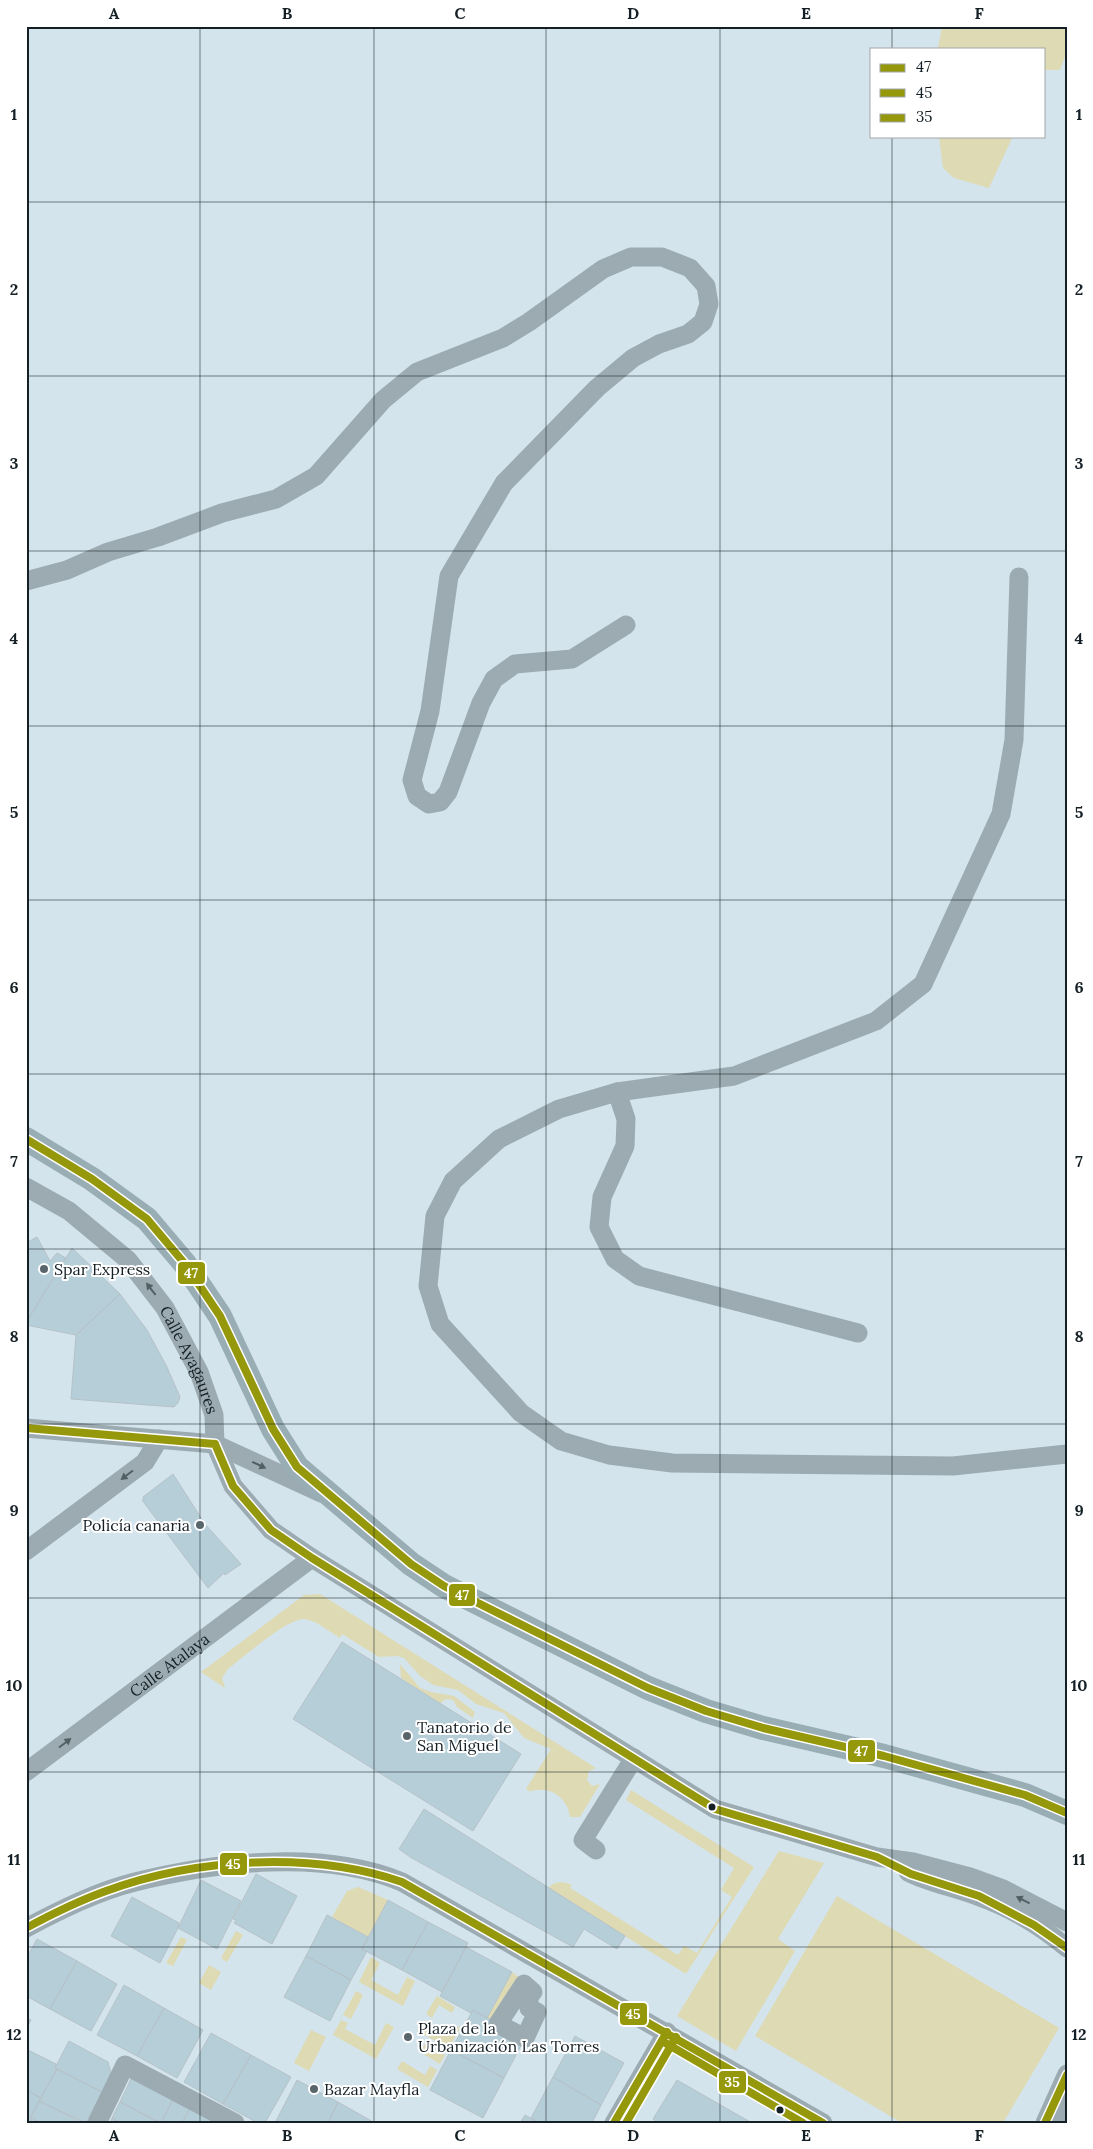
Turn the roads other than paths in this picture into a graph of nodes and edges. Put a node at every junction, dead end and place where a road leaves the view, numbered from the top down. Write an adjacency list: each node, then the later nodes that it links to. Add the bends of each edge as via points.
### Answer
1 (1019, 577): 4 (street, via 1014,740 1001,814 923,984 876,1021 734,1076)
2 (26, 581): 3 (street, via 66,570 222,513 276,499 316,476 383,400 417,372 503,338 603,269 631,257 662,257 690,268 706,286 709,304 703,322 688,334 633,358 597,388 504,483 449,576 430,711 412,780 416,796 429,804 440,802 448,792 481,703 494,679 515,664 572,659)
3 (626, 625)
4 (617, 1092): 7 (street, via 626,1119 625,1146 602,1196 599,1227 615,1259 639,1276); 11 (street, via 559,1109 500,1139 453,1181 435,1216 428,1286 440,1324 521,1413 561,1441 609,1455 672,1463 953,1466)
5 (26, 1139): 12 (main road, via 92,1179 147,1219 185,1264 220,1316 285,1451 297,1467)
6 (26, 1187): 10 (street, Calle Ayagaures, one-way to 6, via 214,1415 199,1372 165,1308 128,1260 69,1211)
7 (858, 1334)
8 (26, 1428): 9 (street)
9 (159, 1439): 10 (street); 13 (street, one-way to 13, via 145,1462)
10 (215, 1444): 12 (street, one-way to 12); 14 (street, Calle Ayagaures, via 233,1486 264,1523)
11 (1067, 1454)
12 (330, 1496): 19 (main road, via 411,1564 444,1586 648,1688 706,1711 1025,1795)
13 (26, 1551)
14 (312, 1558): 16 (street, Calle Atalaya); 17 (street, Calle Ayagaures)
15 (203, 1621): 16 (street)
16 (222, 1625): 18 (street, Calle Atalaya, one-way to 16)
17 (634, 1758): 20 (street, via 583,1840); 21 (street, Calle Ayagaures, via 716,1809)
18 (26, 1772)
19 (1067, 1813)
20 (596, 1850)
21 (877, 1857): 22 (street, one-way to 21, via 970,1877 913,1862); 24 (street, via 911,1874 979,1896 1034,1925)
22 (1067, 1922)
23 (26, 1928): 25 (street, via 85,1900 134,1882 213,1867 273,1863 338,1865 380,1873 402,1882)
24 (1067, 1948)
25 (667, 2032): 30 (street); 31 (street)
26 (1067, 2074): 32 (street)
27 (1067, 2107): 33 (street)
28 (233, 2122): 29 (street, via 125,2065)
29 (97, 2123)
30 (614, 2123)
31 (823, 2123)
32 (1044, 2123)
33 (1058, 2123)

